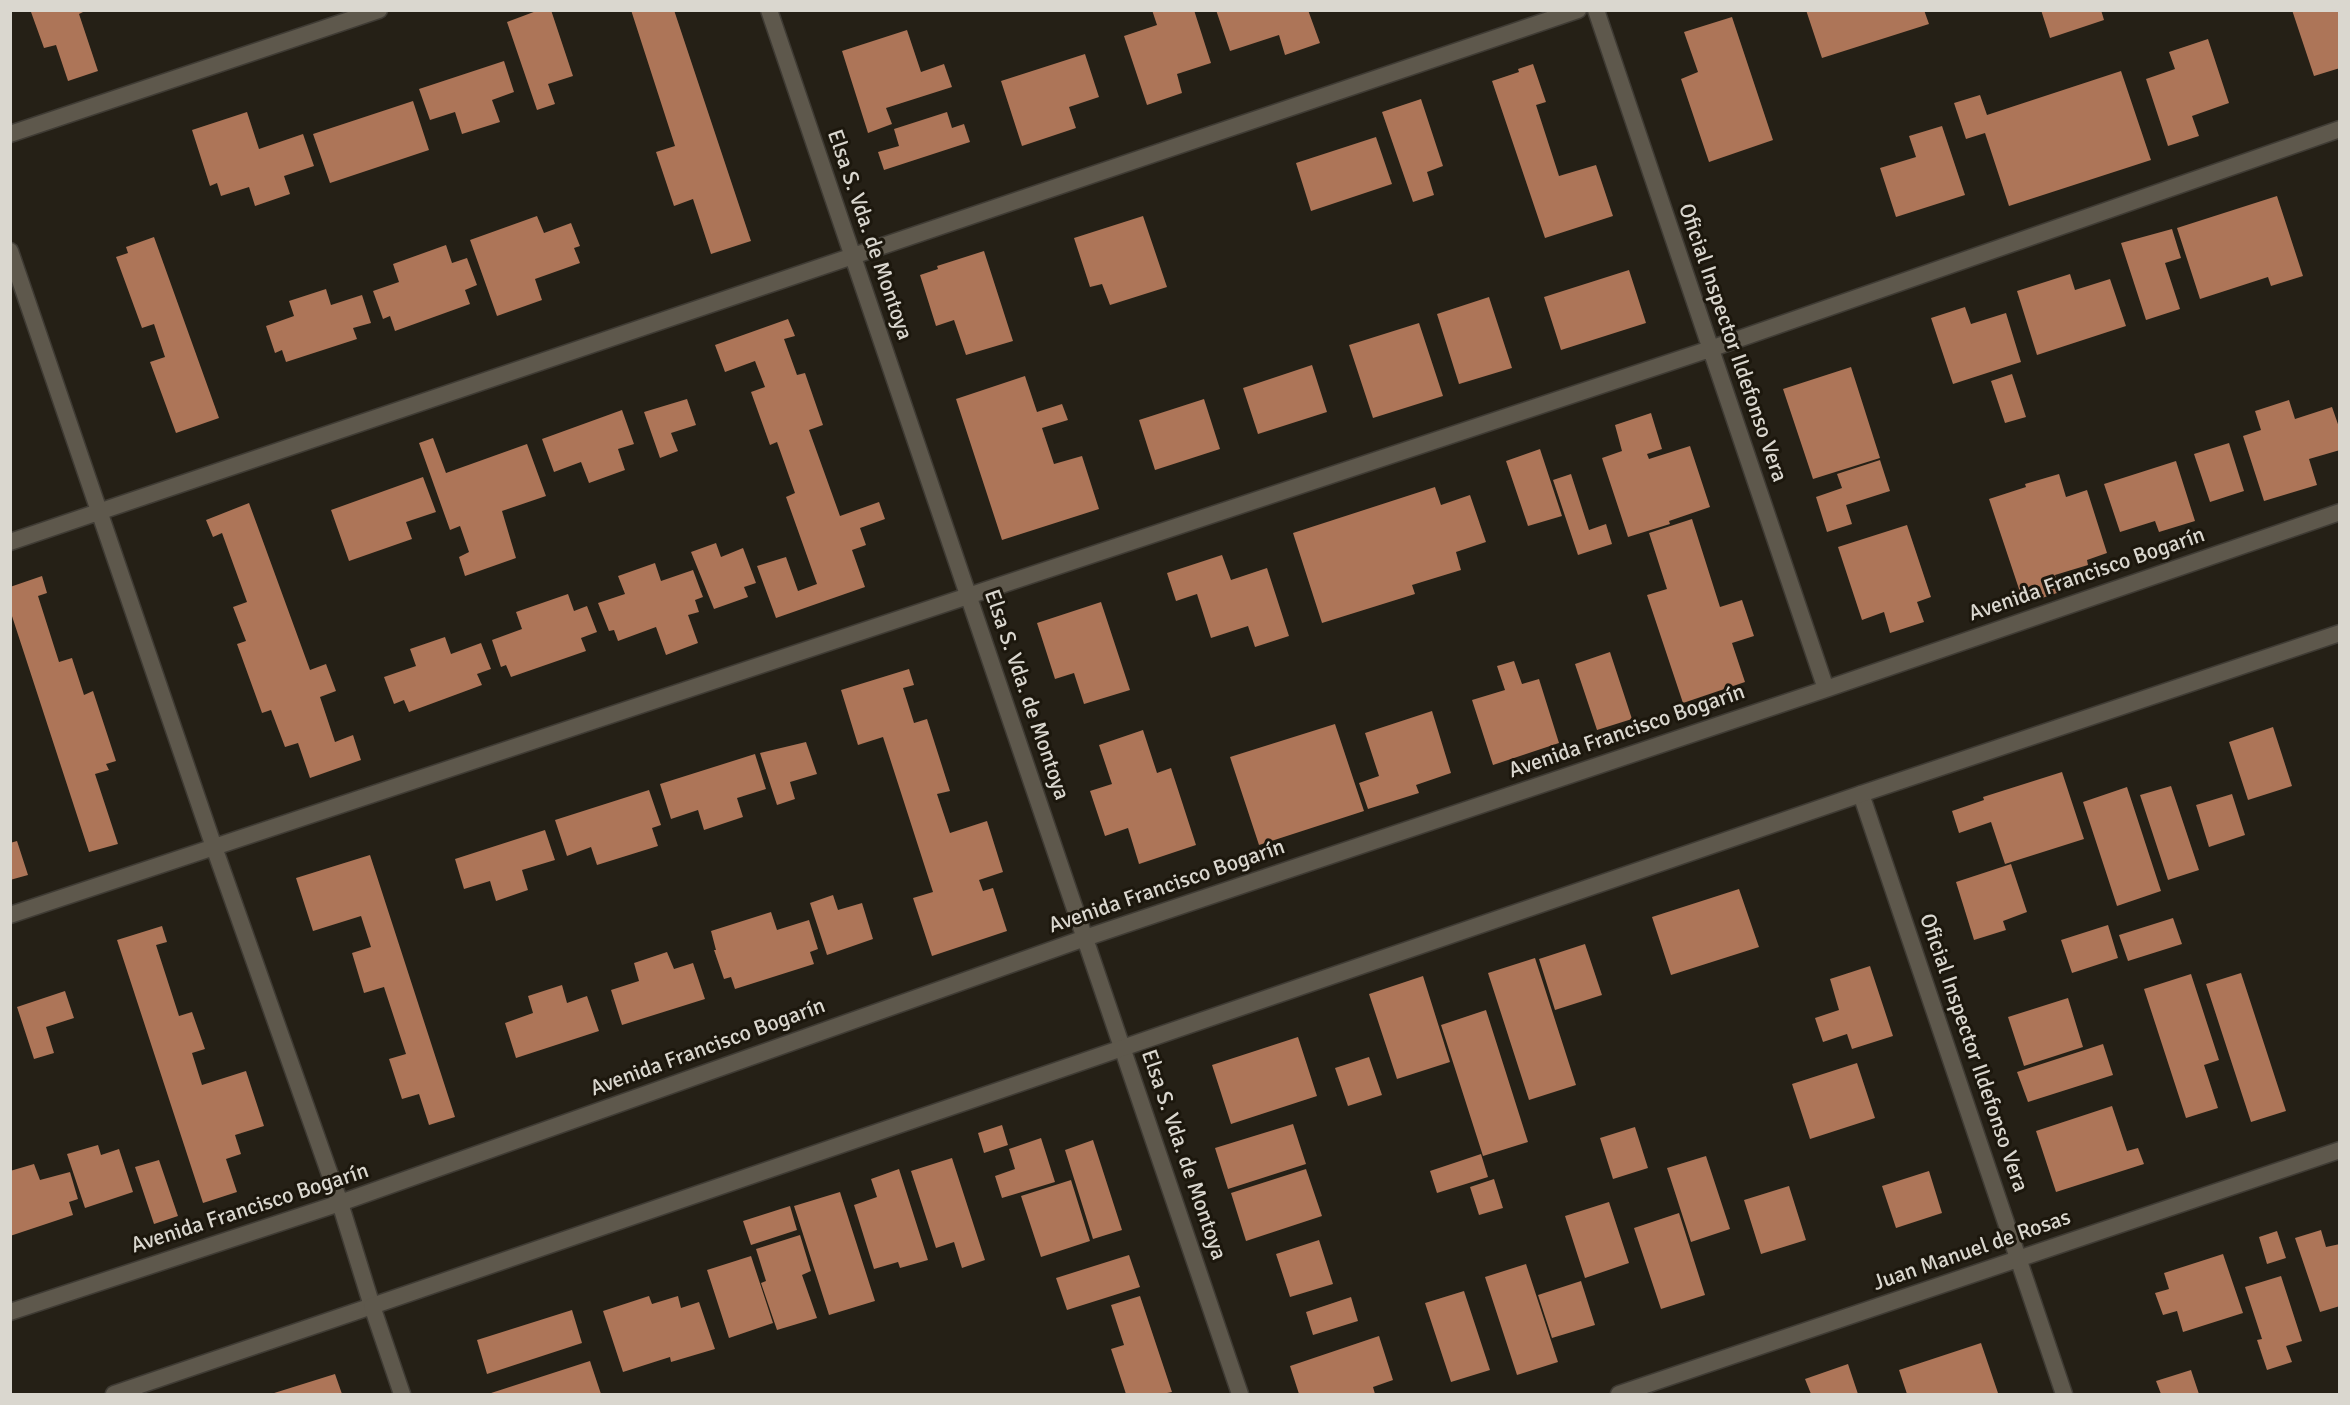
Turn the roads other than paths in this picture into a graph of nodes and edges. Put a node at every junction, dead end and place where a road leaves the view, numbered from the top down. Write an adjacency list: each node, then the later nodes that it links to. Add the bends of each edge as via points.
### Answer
1 (379, 10): 6 (street)
2 (769, 10): 8 (street, Elsa S. Vda. de Montoya)
3 (1578, 10): 8 (street)
4 (1596, 10): 9 (street, Oficial Inspector Ildefonso Vera)
5 (2340, 129): 9 (street)
6 (10, 134)
7 (10, 251): 11 (street)
8 (853, 257): 11 (street); 13 (street, Elsa S. Vda. de Montoya)
9 (1710, 349): 13 (street); 15 (street, Oficial Inspector Ildefonso Vera)
10 (2340, 512): 15 (street, Avenida Francisco Bogarín)
11 (100, 513): 12 (street); 17 (street)
12 (10, 542)
13 (968, 596): 17 (street); 19 (street, Elsa S. Vda. de Montoya)
14 (2340, 633): 16 (street)
15 (1826, 689): 19 (street, Avenida Francisco Bogarín)
16 (1861, 794): 20 (street); 23 (street, Oficial Inspector Ildefonso Vera)
17 (214, 848): 18 (street); 22 (street)
18 (10, 915)
19 (1085, 938): 20 (street, Elsa S. Vda. de Montoya); 22 (street, Avenida Francisco Bogarín)
20 (1123, 1048): 24 (street); 28 (street, Elsa S. Vda. de Montoya)
21 (2340, 1150): 23 (street, Juan Manuel de Rosas)
22 (340, 1203): 24 (street); 25 (street, Avenida Francisco Bogarín)
23 (2019, 1259): 29 (street, Juan Manuel de Rosas); 30 (street, Oficial Inspector Ildefonso Vera)
24 (372, 1306): 26 (street); 27 (street)
25 (10, 1312)
26 (114, 1395)
27 (402, 1395)
28 (1240, 1395)
29 (1620, 1395)
30 (2064, 1395)

